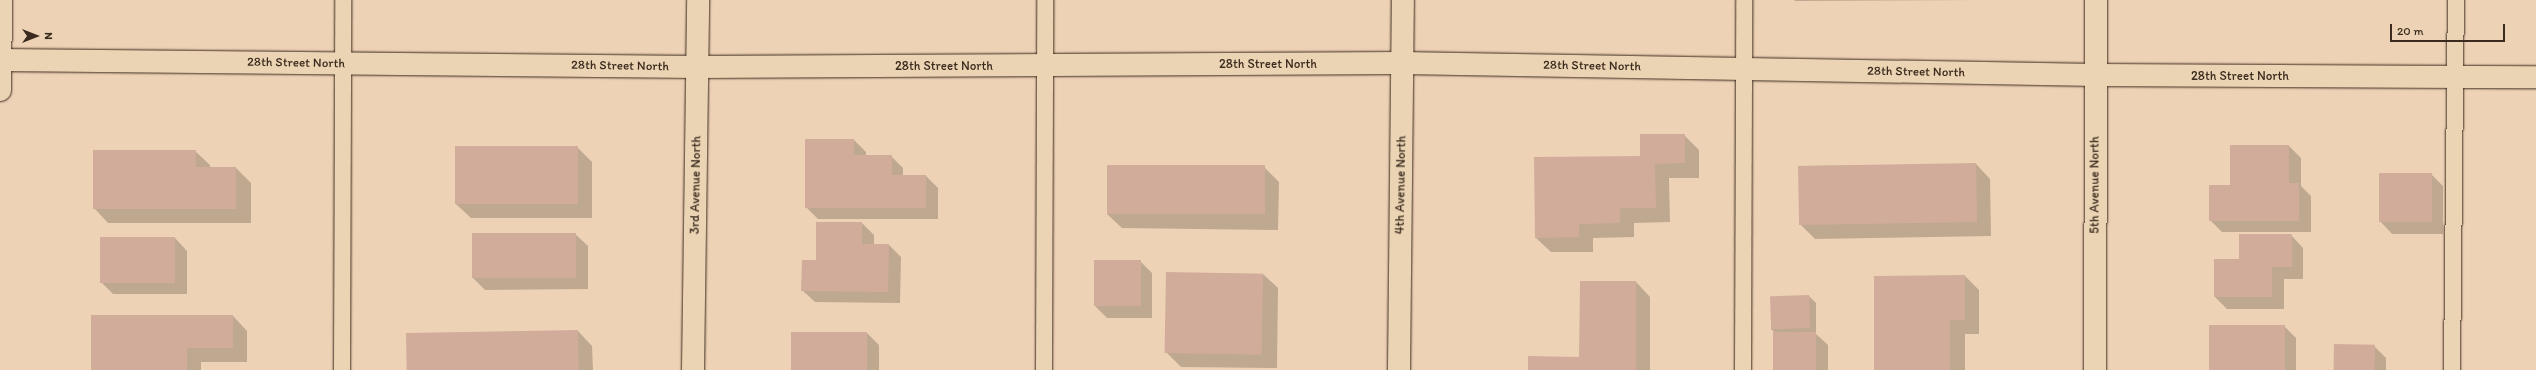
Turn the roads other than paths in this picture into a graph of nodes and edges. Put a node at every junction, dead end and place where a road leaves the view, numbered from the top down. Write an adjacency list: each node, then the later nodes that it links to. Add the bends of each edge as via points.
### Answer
1 (1, 0): 9 (street)
2 (343, 0): 10 (lane)
3 (698, 0): 13 (street, 3rd Avenue North)
4 (1045, 0): 12 (lane)
5 (1402, 0): 11 (street, 4th Avenue North)
6 (1744, 0): 14 (lane)
7 (2096, 0): 15 (street, 5th Avenue North)
8 (2456, 0): 16 (lane)
9 (0, 60): 10 (street, 28th Street North); 18 (street)
10 (343, 63): 13 (street, 28th Street North); 19 (lane)
11 (1402, 63): 12 (street, 28th Street North); 14 (street, 28th Street North); 22 (street, 4th Avenue North)
12 (1045, 65): 13 (street, 28th Street North); 21 (lane)
13 (698, 67): 20 (street, 3rd Avenue North)
14 (1743, 69): 15 (street, 28th Street North); 23 (lane)
15 (2096, 75): 16 (street, 28th Street North); 24 (street, 5th Avenue North)
16 (2455, 77): 17 (street, 28th Street North); 25 (lane)
17 (2536, 77)
18 (0, 90)
19 (342, 370)
20 (694, 370)
21 (1044, 370)
22 (1399, 370)
23 (1743, 370)
24 (2095, 370)
25 (2452, 370)

